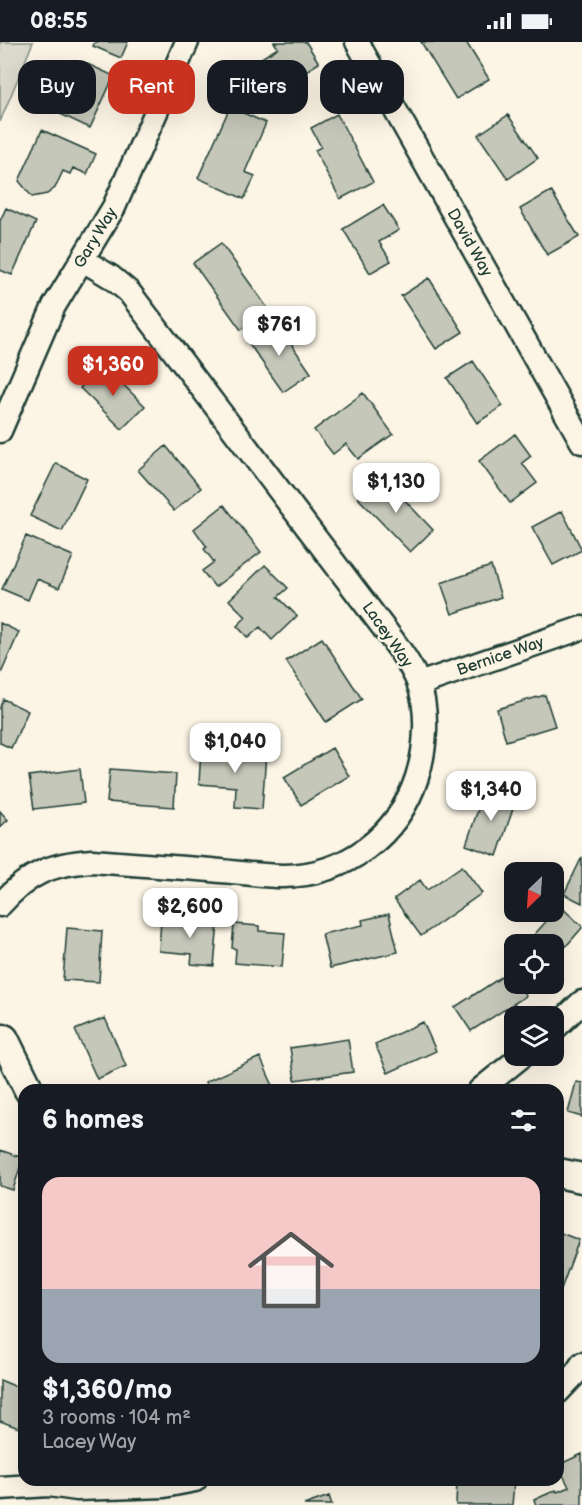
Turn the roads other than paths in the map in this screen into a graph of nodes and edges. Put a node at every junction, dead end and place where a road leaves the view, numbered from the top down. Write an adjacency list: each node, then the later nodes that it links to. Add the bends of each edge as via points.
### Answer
1 (187, 42): 3 (street, Gary Way, via 114,207)
2 (357, 42): 5 (street, David Way)
3 (83, 260): 4 (street, Gary Way, via 54,306); 7 (street, Lacey Way, via 129,292 389,635)
4 (0, 431)
5 (582, 442)
6 (582, 628): 7 (street, Bernice Way)
7 (419, 684): 8 (street, Lacey Way, via 425,727 421,766 414,786 392,824 362,853 345,862 285,876 75,862 42,871)
8 (0, 905)
9 (582, 1002): 10 (street)
10 (564, 1019)
11 (1, 1036): 13 (street)
12 (510, 1066): 14 (street)
13 (26, 1084)
14 (487, 1084)
15 (564, 1174): 16 (street)
16 (582, 1178)
17 (582, 1364): 18 (street)
18 (564, 1386)
19 (33, 1486): 22 (street)
20 (51, 1486): 23 (street)
21 (164, 1486): 23 (street)
22 (0, 1488)
23 (77, 1497)

